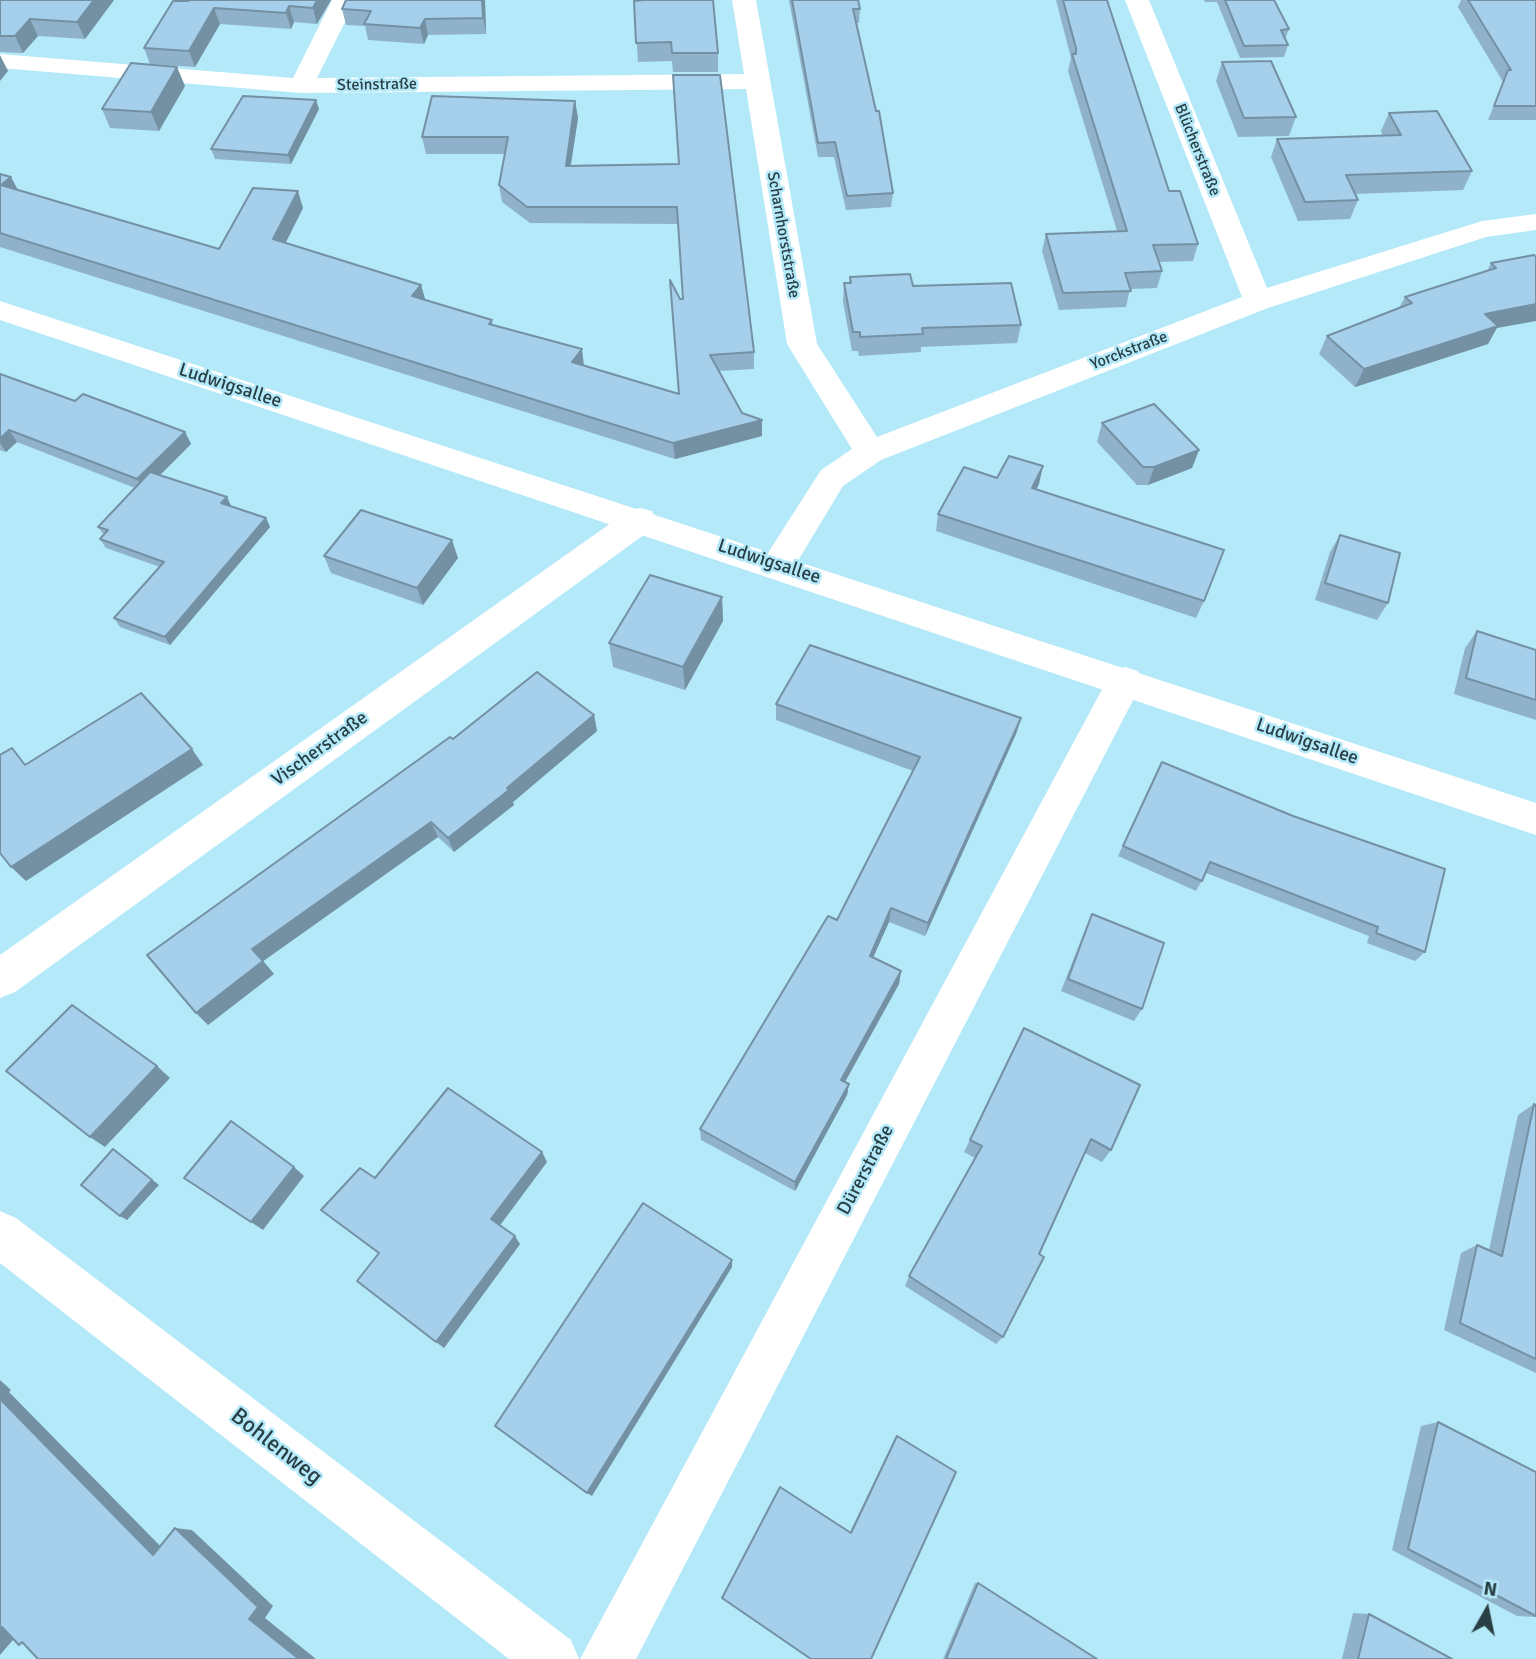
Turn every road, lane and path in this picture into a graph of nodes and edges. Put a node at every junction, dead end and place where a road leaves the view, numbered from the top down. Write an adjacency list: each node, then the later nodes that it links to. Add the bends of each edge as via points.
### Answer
1 (344, 0): 6 (street)
2 (744, 0): 5 (street, Scharnhorststraße)
3 (1137, 0): 8 (street, Blücherstraße)
4 (0, 61): 6 (street, Steinstraße)
5 (756, 81): 6 (street, Steinstraße); 10 (street, Scharnhorststraße, via 802,344)
6 (301, 86)
7 (1536, 222): 8 (street, Yorckstraße, via 1482,229)
8 (1258, 300): 10 (street, Yorckstraße)
9 (0, 310): 11 (street, Ludwigsallee)
10 (870, 452): 12 (street, Yorckstraße, via 832,478)
11 (640, 520): 12 (street, Ludwigsallee); 15 (street, Vischerstraße)
12 (778, 565): 13 (street, Ludwigsallee)
13 (1125, 681): 14 (street, Ludwigsallee); 18 (street, Dürerstraße)
14 (1536, 819)
15 (0, 979)
16 (0, 1234): 17 (street, Bohlenweg)
17 (552, 1659)
18 (607, 1659)

